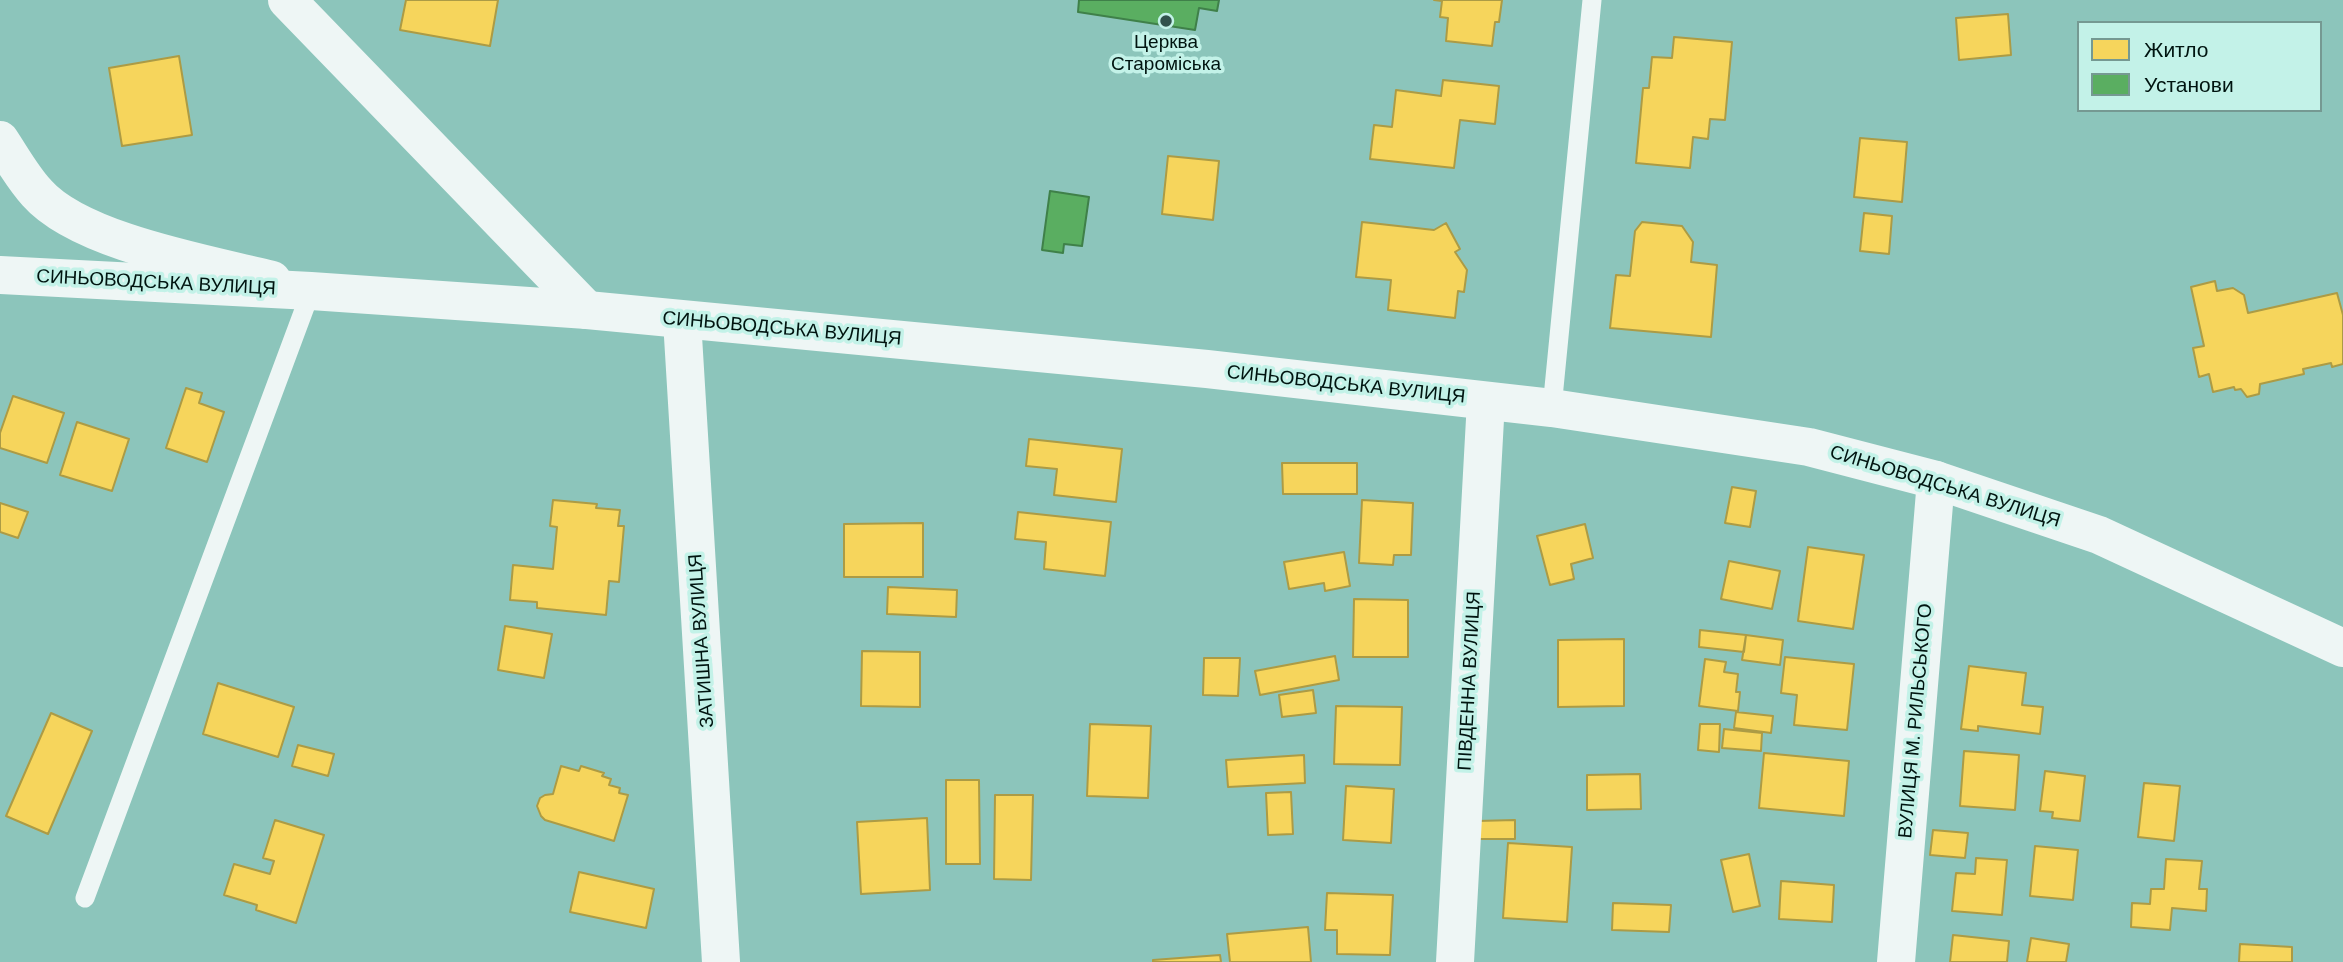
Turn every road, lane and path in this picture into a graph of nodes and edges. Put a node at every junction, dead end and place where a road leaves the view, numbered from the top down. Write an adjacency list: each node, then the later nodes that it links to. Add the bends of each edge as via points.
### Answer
1 (287, 0): 6 (street)
2 (1592, 0): 9 (lane)
3 (0, 140): 5 (street, СИНЬОВОДСЬКА ВУЛИЦЯ, via 37,194 80,224 118,240)
4 (0, 275): 5 (street, СИНЬОВОДСЬКА ВУЛИЦЯ)
5 (311, 290): 6 (street, СИНЬОВОДСЬКА ВУЛИЦЯ); 12 (lane)
6 (587, 310): 7 (street, СИНЬОВОДСЬКА ВУЛИЦЯ)
7 (682, 320): 8 (street, СИНЬОВОДСЬКА ВУЛИЦЯ, via 1194,368); 13 (street, ЗАТИШНА ВУЛИЦЯ)
8 (1486, 401): 9 (street, СИНЬОВОДСЬКА ВУЛИЦЯ); 14 (street, ПІВДЕННА ВУЛИЦЯ)
9 (1552, 408): 10 (street, СИНЬОВОДСЬКА ВУЛИЦЯ, via 1809,447)
10 (1936, 480): 11 (street, СИНЬОВОДСЬКА ВУЛИЦЯ, via 2099,534); 15 (street, ВУЛИЦЯ М. РИЛЬСЬКОГО)
11 (2343, 648)
12 (85, 898)
13 (721, 962)
14 (1455, 962)
15 (1896, 962)

